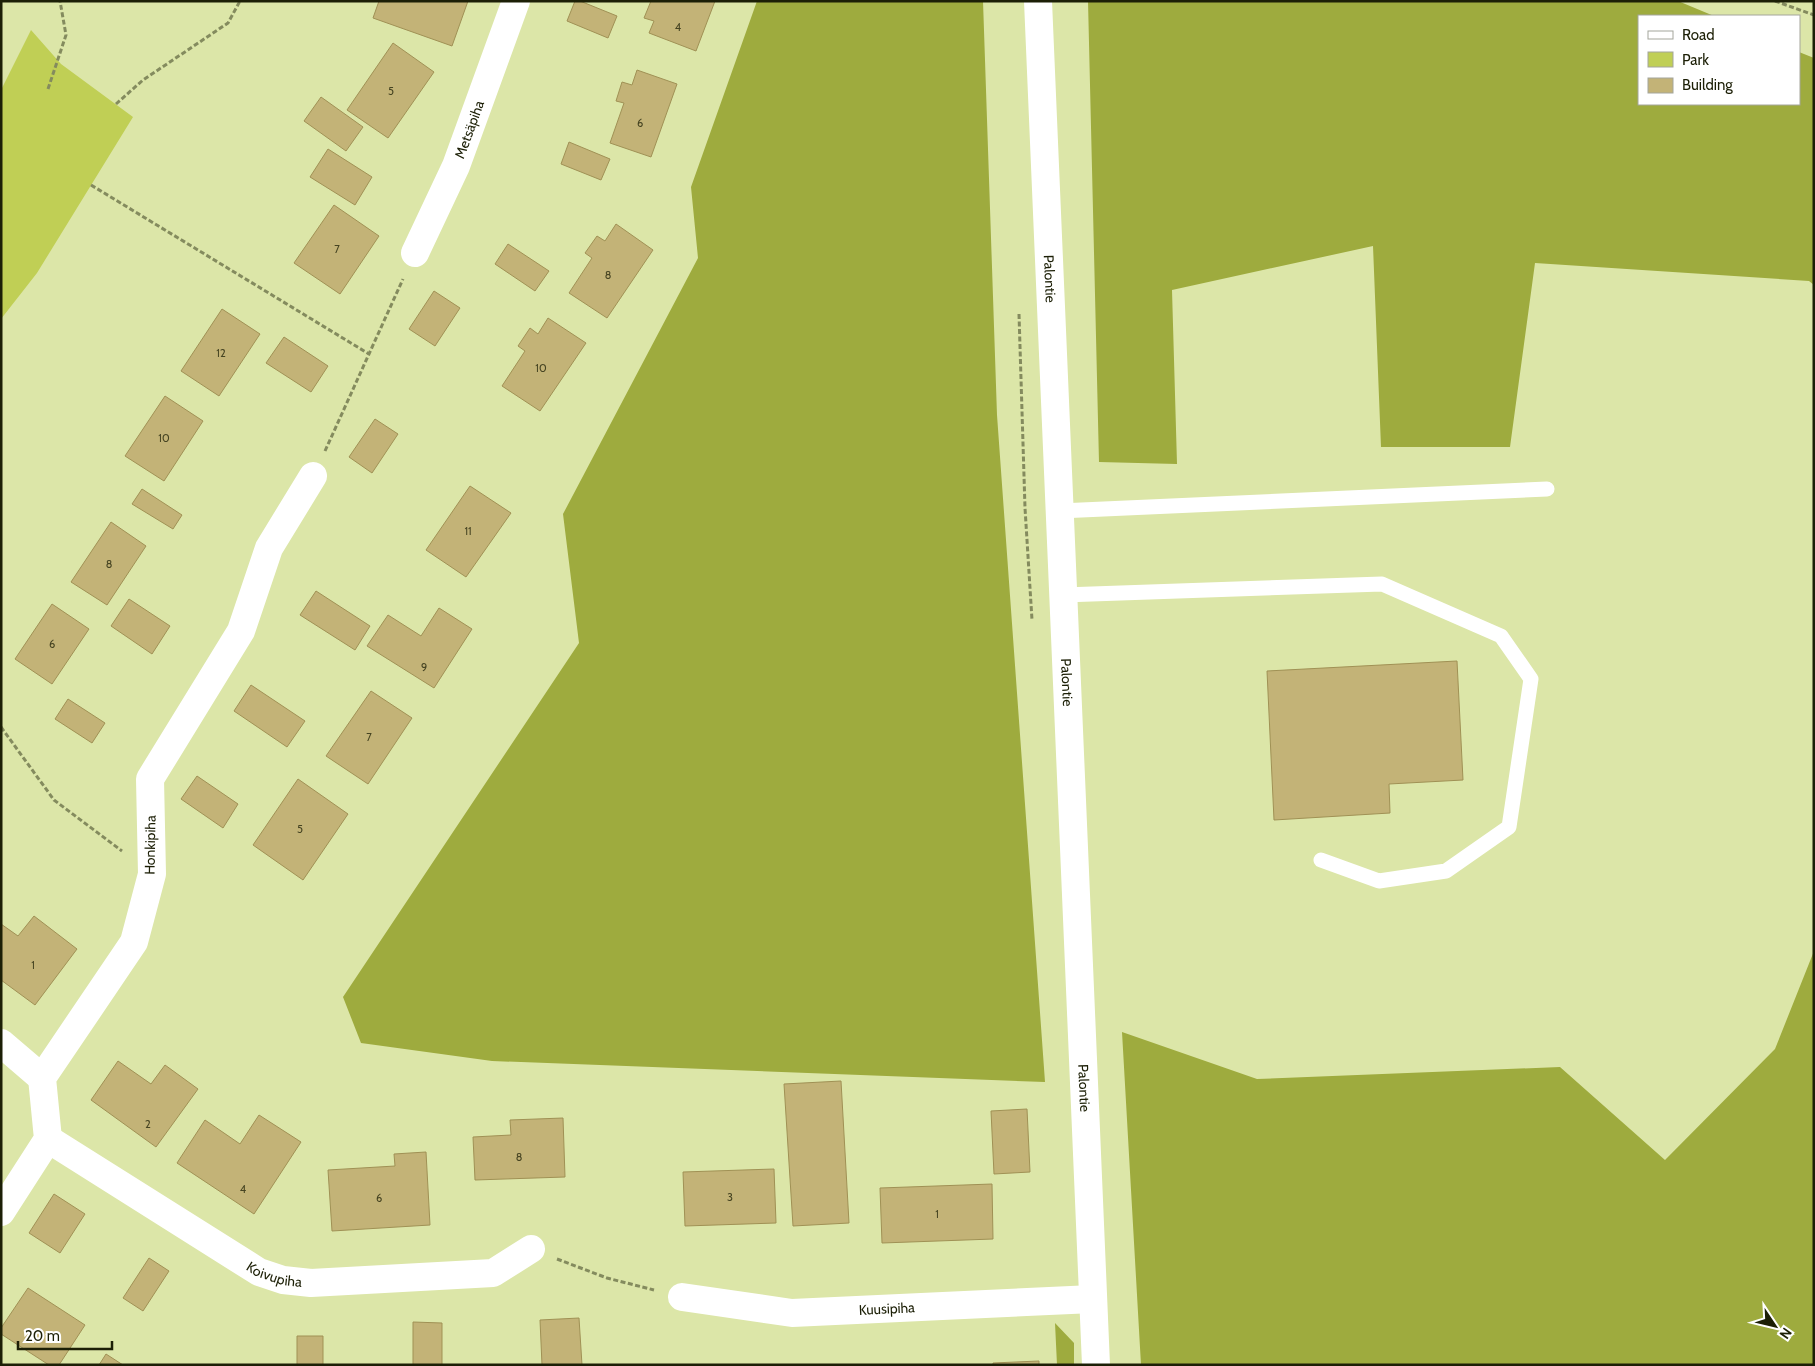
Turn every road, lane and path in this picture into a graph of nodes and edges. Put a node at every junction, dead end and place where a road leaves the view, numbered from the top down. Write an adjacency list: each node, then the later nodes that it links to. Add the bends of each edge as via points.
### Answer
1 (60, 1): 7 (path, via 66,35)
2 (240, 1): 8 (path, via 228,23 143,80)
3 (516, 1): 10 (street, Metsäpiha, via 456,166)
4 (1038, 1): 14 (street, Palontie)
5 (1775, 1): 6 (path)
6 (1814, 15)
7 (48, 89)
8 (116, 104)
9 (91, 185): 11 (path)
10 (415, 253): 11 (path)
11 (369, 354): 12 (path)
12 (313, 476): 18 (street, Honkipiha, via 269,548 241,631 150,779)
13 (1547, 489): 14 (lane)
14 (1059, 511): 15 (street, Palontie)
15 (1063, 595): 17 (lane, via 1382,584 1501,636 1531,679 1509,827 1446,871 1379,881); 25 (street, Palontie)
16 (1, 727): 18 (path, via 54,800)
17 (1321, 860)
18 (152, 874): 20 (street, Honkipiha, via 134,942)
19 (1, 1043): 20 (street)
20 (42, 1078): 21 (street)
21 (48, 1139): 22 (street); 23 (street, Koivupiha, via 259,1272 284,1280 311,1283 493,1274)
22 (1, 1212)
23 (531, 1249): 24 (path, via 607,1278)
24 (682, 1297): 25 (street, Kuusipiha, via 792,1313)
25 (1093, 1299): 26 (street, Palontie)
26 (1096, 1365)

